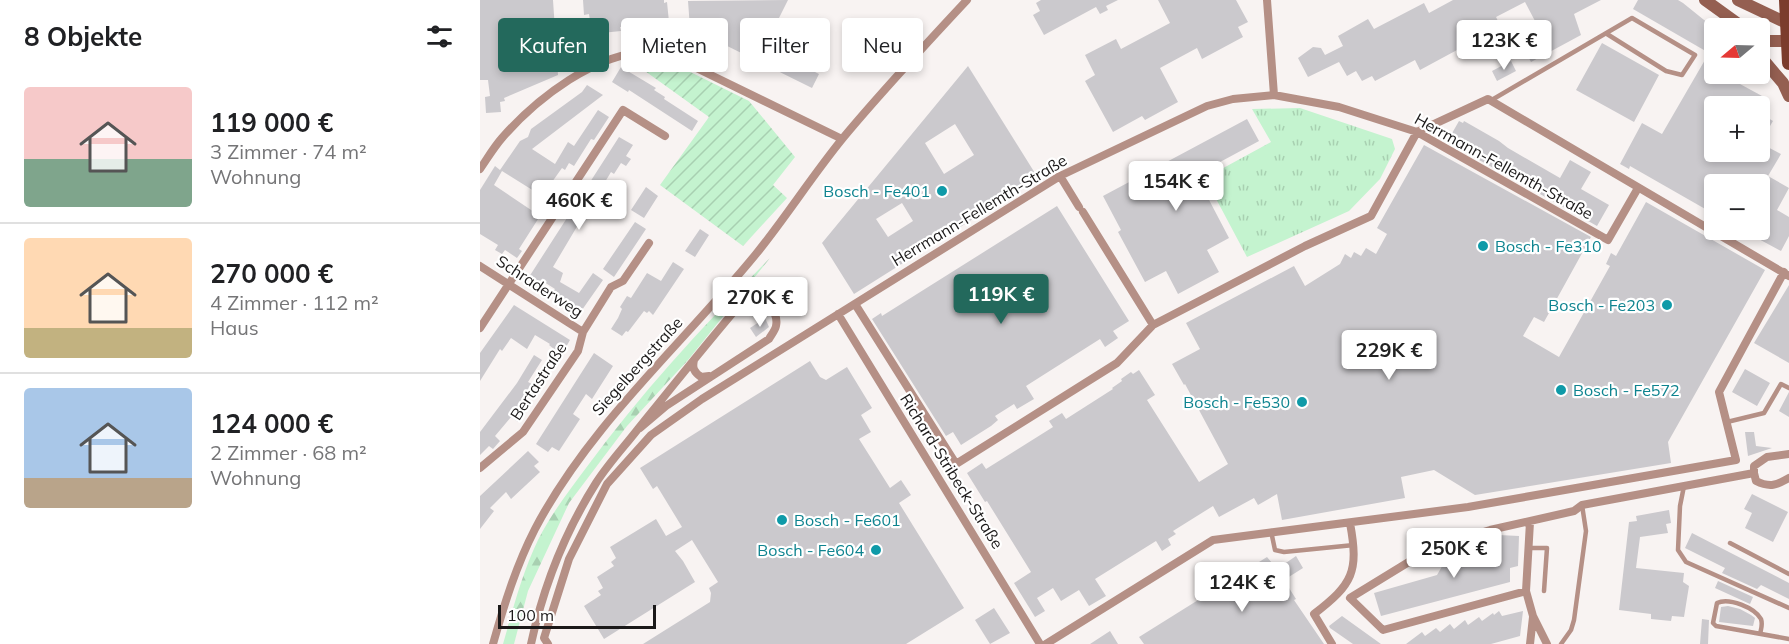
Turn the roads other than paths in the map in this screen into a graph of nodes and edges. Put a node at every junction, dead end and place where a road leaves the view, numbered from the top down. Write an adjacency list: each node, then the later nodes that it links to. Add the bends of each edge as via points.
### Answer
1 (967, 0): 19 (street, Siegelbergstraße)
2 (1267, 0): 14 (street)
3 (1738, 0): 8 (main road)
4 (1788, 1): 8 (main road)
5 (1707, 2): 6 (main road); 7 (main road)
6 (1722, 18)
7 (1730, 18)
8 (1788, 23): 11 (main road)
9 (1607, 34): 9 (lane, via 1632,18 1695,55 1682,75 1666,71); 16 (lane)
10 (1770, 41): 11 (main road)
11 (1789, 41): 12 (main road)
12 (1789, 63)
13 (1770, 68): 15 (main road)
14 (1274, 95): 17 (street, Herrmann-Fellemth-Straße, via 1339,107); 21 (street, Herrmann-Fellemth-Straße, via 1207,106)
15 (1789, 96)
16 (1490, 101): 17 (street); 22 (street)
17 (1417, 132): 22 (street, Herrmann-Fellemth-Straße, via 1608,240); 29 (street, via 1371,216)
18 (665, 135): 26 (street, via 623,110)
19 (842, 139): 20 (street, via 678,59 652,51 622,55 579,74 540,102 501,139); 57 (street, Siegelbergstraße, via 756,254 608,419 570,471 519,563)
20 (480, 169)
21 (1060, 176): 27 (street, Herrmann-Fellemth-Straße); 29 (street)
22 (1638, 189): 25 (street)
23 (649, 243): 31 (street, Bertastraße, via 623,281 611,287)
24 (480, 266): 26 (street, Schraderweg)
25 (1786, 274): 35 (street, via 1719,392)
26 (509, 284): 30 (street); 31 (street, Schraderweg)
27 (855, 304): 28 (street, Herrmann-Fellemth-Straße); 29 (street, via 956,464 1117,363)
28 (838, 315): 56 (street, Herrmann-Fellemth-Straße, via 651,435 607,484 569,559); 59 (street, Richard-Stribeck-Straße)
29 (1154, 325)
30 (480, 328)
31 (583, 332): 38 (street, Bertastraße, via 578,351 523,432)
32 (695, 357): 33 (street, via 695,373); 33 (street, via 748,300 769,305 776,316 776,328 769,339); 36 (street)
33 (709, 376): 36 (street)
34 (1789, 388): 35 (lane, via 1781,384 1764,413)
35 (1727, 422): 43 (street, via 1737,460 1468,507)
36 (640, 428): 58 (street, via 596,482 575,518 544,594)
37 (1789, 454): 39 (street, via 1767,457 1754,466)
38 (480, 468)
39 (1754, 473): 40 (street, via 1756,481 1765,485); 41 (street)
40 (1789, 478)
41 (1684, 486): 42 (street); 52 (lane, via 1678,541 1680,555 1686,562)
42 (1582, 505): 44 (street, via 1574,511); 64 (lane, via 1586,531 1574,620)
43 (1350, 522): 45 (street); 47 (street)
44 (1530, 522): 48 (street); 50 (street, via 1444,544 1350,598 1383,630)
45 (1271, 531): 47 (lane, via 1275,550 1284,552); 60 (street, via 1213,540)
46 (1730, 543): 49 (lane)
47 (1354, 545): 61 (street, via 1349,581 1338,596 1314,614)
48 (1528, 548): 50 (street); 51 (lane, via 1547,548)
49 (1789, 574)
50 (1526, 591): 53 (street)
51 (1544, 591)
52 (1789, 608)
53 (1533, 616): 62 (street); 63 (street)
54 (1760, 634): 54 (lane, via 1716,626 1713,623 1718,603 1728,600 1755,612 1762,624); 55 (lane)
55 (1789, 639)
56 (545, 642)
57 (493, 644)
58 (531, 644)
59 (1040, 644)
60 (1046, 644)
61 (1332, 644)
62 (1530, 644)
63 (1547, 644)
64 (1561, 644)

